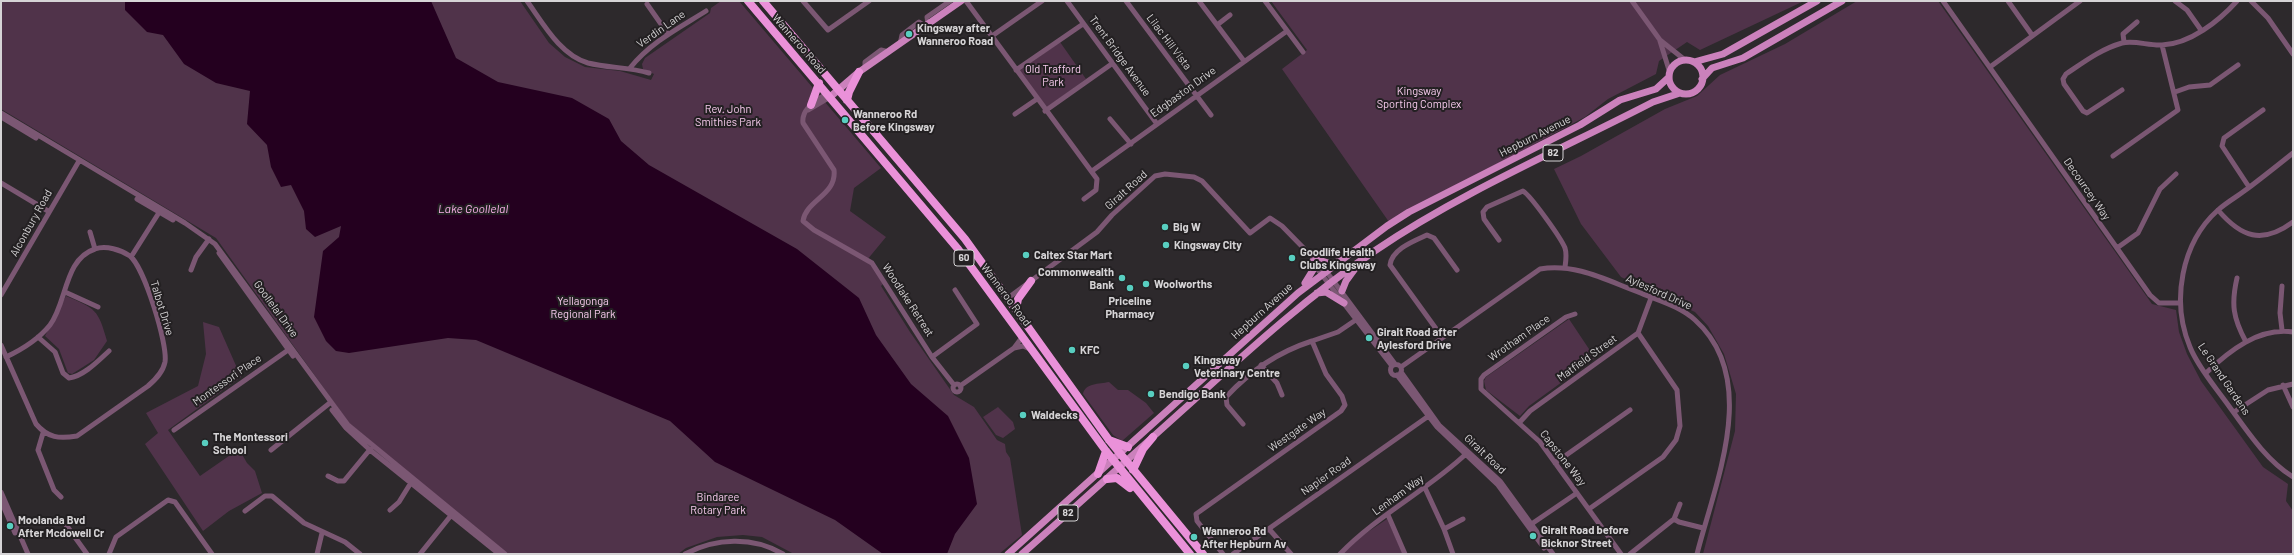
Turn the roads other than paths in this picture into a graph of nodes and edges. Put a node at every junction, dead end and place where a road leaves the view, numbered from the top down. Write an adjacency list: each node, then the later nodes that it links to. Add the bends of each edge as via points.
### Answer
1 (527, 1): 46 (street, via 559,44 569,53 588,63)
2 (748, 1): 52 (highway, Wanneroo Road / 60)
3 (763, 1): 53 (highway, Wanneroo Road / 60)
4 (803, 1): 5 (street, via 828,30)
5 (869, 1)
6 (950, 1): 29 (street, via 927,17)
7 (961, 1): 29 (main road)
8 (966, 1): 34 (street)
9 (1042, 1): 34 (street)
10 (1067, 1): 27 (street, Trent Bridge Avenue)
11 (1126, 1): 58 (street, Lilac Hill Vista)
12 (1199, 1): 28 (street)
13 (1265, 1): 31 (street)
14 (1632, 1): 35 (street)
15 (1817, 1): 42 (main road, via 1723,54)
16 (1842, 1): 51 (main road, 82, via 1743,58 1712,68)
17 (1943, 1): 45 (street, Decourcey Way)
18 (2008, 1): 33 (street)
19 (2080, 1): 33 (street)
20 (2175, 1): 30 (street, via 2187,10)
21 (2237, 1): 30 (street, via 2223,15)
22 (2250, 1): 39 (street, via 2268,18)
23 (647, 4): 32 (street)
24 (706, 11): 32 (street, Verdin Lane)
25 (1230, 15): 28 (street)
26 (2137, 22): 36 (street, via 2123,34)
27 (1083, 24): 43 (street, Trent Bridge Avenue); 48 (street)
28 (1217, 24): 41 (street)
29 (927, 25): 47 (main road)
30 (2201, 30): 37 (street, via 2191,37)
31 (1287, 31): 38 (street); 41 (street, Edgbaston Drive)
32 (668, 34): 46 (street, Verdin Lane, via 641,54)
33 (2032, 35): 45 (street)
34 (992, 36): 48 (street)
35 (1660, 40): 40 (street); 50 (street)
36 (2124, 42): 37 (street); 54 (street, via 2103,49 2066,74 2063,79 2083,111 2087,113)
37 (2162, 45): 55 (street, via 2166,68)
38 (1303, 52)
39 (2293, 54)
40 (1685, 60): 42 (main road); 50 (main road, 82, via 1678,62)
41 (1244, 61): 58 (street, Edgbaston Drive)
42 (1694, 62): 51 (main road, via 1701,71)
43 (1113, 63): 63 (street); 69 (street, Trent Bridge Avenue)
44 (2238, 65): 55 (street, via 2210,86 2189,87)
45 (1990, 67): 88 (street, Decourcey Way)
46 (630, 68): 49 (street)
47 (862, 70): 53 (main road); 60 (highway, via 849,92)
48 (1016, 70): 59 (street)
49 (649, 73)
50 (1669, 74): 56 (main road, via 1674,90); 93 (main road, Hepburn Avenue / 82, via 1656,89 1620,100 1580,125 1409,212)
51 (1702, 79): 56 (main road, 82, via 1696,91)
52 (819, 83): 57 (highway, Wanneroo Road / 60); 61 (highway)
53 (837, 88): 57 (main road); 60 (highway, Wanneroo Road / 60)
54 (2122, 90)
55 (2175, 92): 74 (street, via 2178,110)
56 (1680, 93): 94 (main road, Hepburn Avenue / 82, via 1653,102 1446,208)
57 (829, 95): 61 (street); 72 (highway, Wanneroo Road / 60)
58 (1196, 95): 66 (street, Lilac Hill Vista); 69 (street, Edgbaston Drive)
59 (1037, 99): 63 (street); 65 (street)
60 (848, 100): 70 (highway, Wanneroo Road / 60)
61 (809, 107): 132 (street, Woodlake Retreat, via 803,116 803,123 827,157 835,177 832,186 805,214 804,221 814,230 872,264)
62 (2263, 110): 79 (street, via 2224,138 2222,146)
63 (1046, 111): 76 (street)
64 (1, 113): 75 (street, Goollelal Drive)
65 (1015, 114)
66 (1210, 115)
67 (1, 117): 75 (street, Goollelal Drive)
68 (1110, 119): 71 (street)
69 (1157, 124): 71 (street, Edgbaston Drive)
70 (877, 134): 72 (highway, via 872,140); 110 (highway, Wanneroo Road / 60, via 965,239)
71 (1130, 144): 76 (street, Edgbaston Drive)
72 (872, 146): 90 (highway, Wanneroo Road / 60)
73 (2293, 153): 79 (street, Le Grand Gardens)
74 (2113, 156)
75 (77, 161): 81 (street, Alconbury Road); 83 (street, Goollelal Drive)
76 (1092, 171): 80 (street, via 1097,179 1096,190)
77 (2176, 174): 88 (street, via 2160,189 2138,233)
78 (1, 183): 81 (street)
79 (2249, 187): 82 (street, Le Grand Gardens)
80 (1084, 198)
81 (47, 210): 104 (street, Alconbury Road); 109 (street, Alconbury Road)
82 (2218, 210): 84 (street, via 2241,232 2254,236 2264,236); 113 (street, Le Grand Gardens, via 2193,241 2184,269)
83 (160, 211): 86 (street, Goollelal Drive); 91 (street)
84 (2292, 225)
85 (90, 232): 89 (street)
86 (208, 240): 96 (street, via 196,257); 127 (street, Goollelal Drive)
87 (1499, 240): 95 (street, via 1484,219 1483,212 1487,206 1523,191 1536,205 1564,246)
88 (2117, 248): 113 (street, Decourcey Way, via 2150,295 2159,302)
89 (95, 249): 91 (street, via 111,249); 105 (street, via 77,263)
90 (958, 250): 110 (highway, via 970,259 997,292); 121 (highway, Wanneroo Road / 60)
91 (131, 257): 151 (street, Talbot Drive, via 138,267 159,323 165,355 162,370 148,386 77,436 63,438)
92 (1313, 260): 93 (main road, via 1331,264); 98 (street, Giralt Road); 100 (street, Giralt Road, via 1273,218 1267,219 1250,233 1202,181 1194,177 1165,174 1156,176 1112,215 1097,232); 107 (main road, via 1313,272)
93 (1340, 260): 98 (main road, Hepburn Avenue / 82)
94 (1362, 260): 101 (main road, Hepburn Avenue / 82); 106 (main road, via 1346,281)
95 (1565, 267): 111 (street, Aylesford Drive, via 1588,272); 123 (street, Aylesford Drive, via 1540,269)
96 (191, 270)
97 (1457, 270): 123 (street, via 1434,238 1427,235 1391,258 1390,264)
98 (1324, 272): 101 (street, Giralt Road); 107 (main road, Hepburn Avenue / 82)
99 (2237, 278): 125 (street, via 2233,309 2238,328)
100 (1031, 281): 110 (street, Giralt Road); 115 (highway, via 1018,299)
101 (1332, 281): 106 (street, Giralt Road); 108 (main road, Hepburn Avenue / 82); 112 (street, Giralt Road)
102 (2282, 286): 118 (street)
103 (954, 290): 132 (street, via 977,324)
104 (1, 291)
105 (65, 292): 114 (street); 122 (street, via 51,323)
106 (1342, 292): 117 (street, Giralt Road)
107 (1298, 293): 154 (main road, Hepburn Avenue / 82)
108 (1316, 293): 112 (main road, via 1326,292); 152 (main road, Hepburn Avenue / 82)
109 (1, 295)
110 (1008, 298): 115 (highway, Wanneroo Road / 60); 130 (highway, via 1006,306 1036,347)
111 (1651, 298): 120 (street); 184 (street, Aylesford Drive, via 1678,309 1705,330 1723,362 1730,384 1728,432)
112 (1344, 303): 117 (street, Giralt Road)
113 (2180, 303): 136 (street, Le Grand Gardens, via 2183,327 2190,349)
114 (98, 307)
115 (1016, 309): 140 (highway, Wanneroo Road / 60)
116 (1575, 314): 137 (street, Wrotham Place, via 1484,375)
117 (1358, 318): 124 (street, via 1338,332); 134 (street, Giralt Road)
118 (2282, 330): 119 (street); 125 (street)
119 (2293, 332)
120 (1638, 333): 148 (street, Matfield Street, via 1530,411); 175 (street, via 1677,390 1680,426 1676,440 1663,457)
121 (1023, 336): 128 (street, Woodlake Retreat); 130 (highway, Wanneroo Road / 60)
122 (38, 337): 129 (street, via 55,352 69,378 96,363); 131 (street)
123 (1442, 338): 135 (street, Aylesford Drive)
124 (1312, 341): 133 (street, via 1287,350); 205 (street, Westgate Way, via 1326,374 1342,396 1345,405 1341,412 1199,510 1196,514 1197,521)
125 (2246, 342): 136 (street, via 2229,352)
126 (1, 346): 131 (street)
127 (290, 348): 142 (street, Goollelal Drive); 150 (street, Montessori Place)
128 (1014, 348): 130 (street, via 1023,346); 132 (street, Woodlake Retreat, via 957,385)
129 (109, 350)
130 (1035, 352): 146 (highway, Wanneroo Road / 60)
131 (6, 357): 151 (street, via 31,416)
132 (932, 357)
133 (1261, 365): 141 (street, via 1277,383); 149 (street, via 1226,397 1227,405)
134 (1393, 365): 135 (street); 135 (street, Giralt Road, via 1392,373)
135 (1400, 371): 147 (street, Giralt Road)
136 (2206, 373): 145 (street, Le Grand Gardens)
137 (1480, 384): 148 (street, Capstone Way, via 1483,392)
138 (2293, 384): 139 (street)
139 (2283, 385): 143 (street); 145 (street, via 2268,390)
140 (1072, 389): 146 (highway, via 1081,409); 153 (highway, Wanneroo Road / 60)
141 (1282, 395)
142 (329, 403): 155 (street, Goollelal Drive, via 346,428); 156 (street)
143 (2293, 406)
144 (1630, 410): 160 (street)
145 (2234, 412): 165 (street, Le Grand Gardens, via 2264,453 2278,468)
146 (1078, 413): 157 (highway, Wanneroo Road / 60)
147 (1429, 416): 158 (street, Giralt Road); 185 (street, Napier Road)
148 (1519, 423): 160 (street, Capstone Way, via 1540,442)
149 (1243, 424)
150 (174, 430)
151 (43, 433): 172 (street, via 38,450 54,490)
152 (1153, 436): 159 (main road, Hepburn Avenue / 82); 162 (highway, via 1143,449)
153 (1109, 440): 154 (highway); 159 (highway, Wanneroo Road / 60)
154 (1128, 447): 159 (main road, Hepburn Avenue / 82)
155 (371, 448): 164 (street, via 344,481); 167 (street, Goollelal Drive)
156 (271, 450)
157 (1106, 451): 161 (highway, Wanneroo Road / 60); 163 (highway)
158 (1466, 453): 168 (street, Lenham Way); 183 (street, Giralt Road, via 1500,481)
159 (1123, 457): 161 (main road, Hepburn Avenue / 82); 162 (highway, Wanneroo Road / 60)
160 (1555, 463): 171 (street, Capstone Way)
161 (1116, 464): 163 (main road, Hepburn Avenue / 82); 166 (main road, Hepburn Avenue / 82); 169 (highway, Wanneroo Road / 60)
162 (1133, 470): 204 (highway, Wanneroo Road / 60)
163 (1098, 474): 201 (main road, Hepburn Avenue / 82)
164 (328, 476)
165 (2293, 477)
166 (1107, 479): 169 (highway, via 1117,478); 202 (main road, Hepburn Avenue / 82)
167 (412, 481): 176 (street, via 399,502); 178 (street, Goollelal Drive)
168 (1425, 488): 179 (street, Lenham Way); 186 (street)
169 (1136, 491): 203 (highway, Wanneroo Road / 60)
170 (1, 492): 189 (street)
171 (1577, 493): 175 (street, Capstone Way); 183 (street)
172 (61, 497)
173 (1, 501): 188 (street)
174 (1680, 504): 181 (street)
175 (1589, 509): 213 (street, Capstone Way)
176 (390, 510)
177 (245, 511): 187 (street, via 265,496 272,496 304,523)
178 (454, 515): 195 (street); 196 (street); 197 (street, Goollelal Drive); 198 (street, Goollelal Drive)
179 (1388, 515): 208 (street, Lenham Way, via 1351,542); 209 (street)
180 (1463, 519): 186 (street)
181 (1674, 519): 184 (street); 214 (street)
182 (64, 522): 190 (street)
183 (1530, 525): 211 (street, Giralt Road); 212 (street, Giralt Road)
184 (1703, 528): 215 (street, Aylesford Drive)
185 (1269, 529): 206 (street, Napier Road); 207 (street)
186 (1444, 529): 210 (street)
187 (322, 533): 193 (street); 194 (street, via 345,542)
188 (24, 554)
189 (28, 554)
190 (87, 554)
191 (109, 554): 192 (street, via 116,537 168,500 175,502)
192 (212, 554)
193 (317, 554)
194 (360, 554)
195 (420, 554)
196 (423, 554)
197 (499, 554)
198 (505, 554)
199 (685, 554): 200 (street, via 716,543 741,541 760,544)
200 (783, 554)
201 (1008, 554)
202 (1022, 554)
203 (1190, 554)
204 (1203, 554)
205 (1223, 554)
206 (1233, 554)
207 (1291, 554)
208 (1340, 554)
209 (1405, 554)
210 (1453, 554)
211 (1548, 554)
212 (1553, 554)
213 (1621, 554)
214 (1630, 554)
215 (1697, 554)

